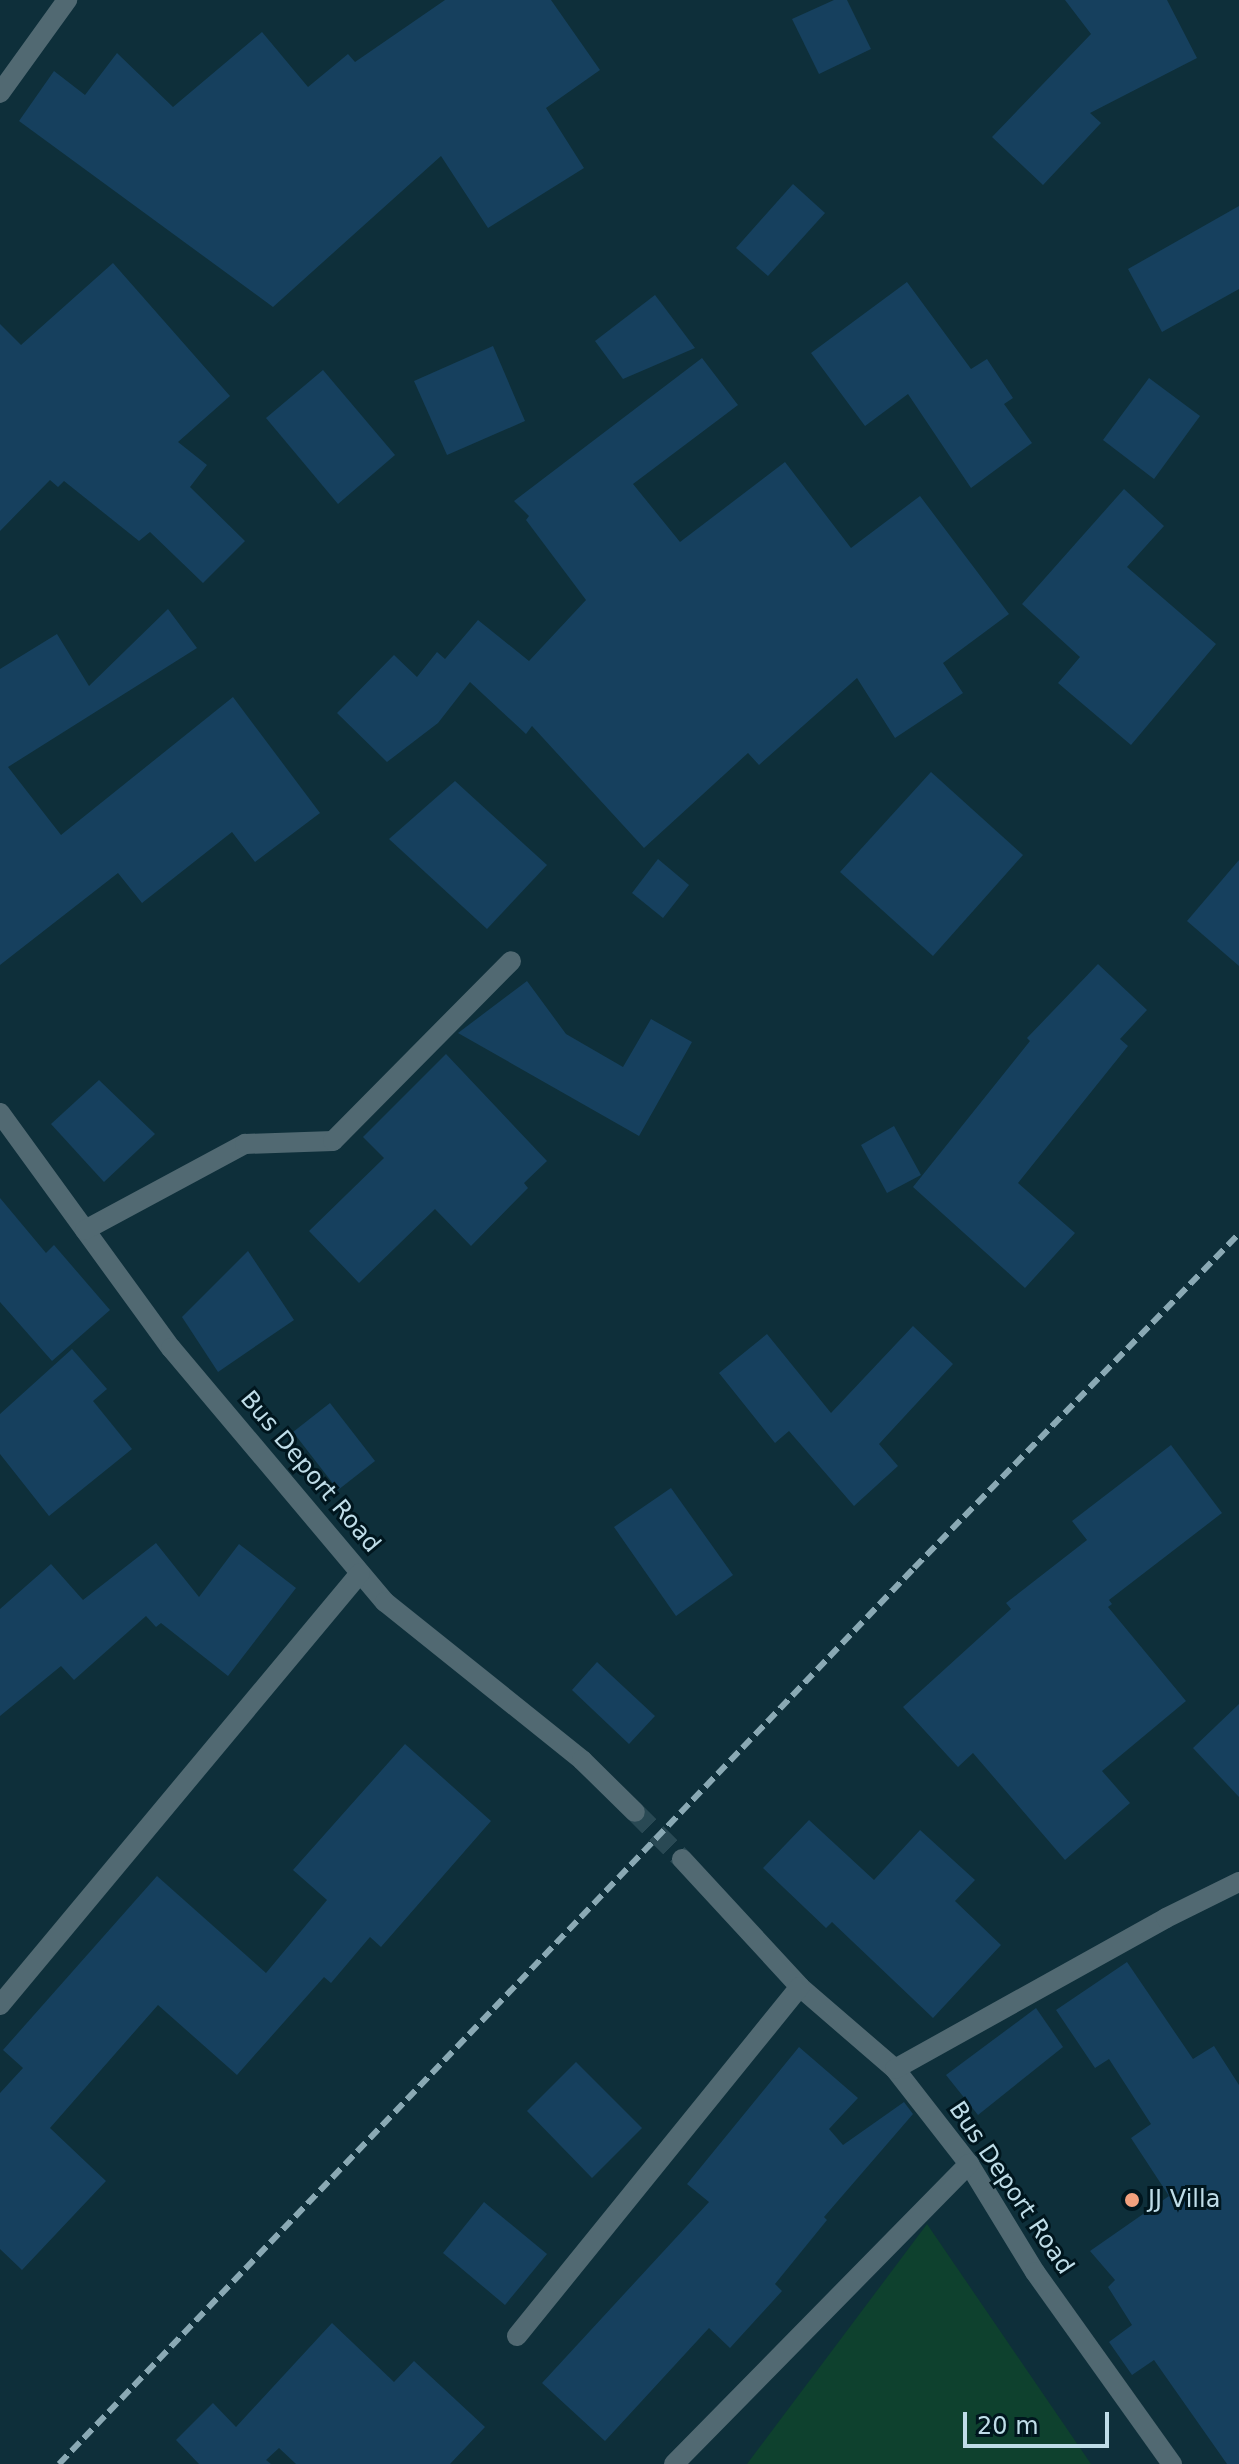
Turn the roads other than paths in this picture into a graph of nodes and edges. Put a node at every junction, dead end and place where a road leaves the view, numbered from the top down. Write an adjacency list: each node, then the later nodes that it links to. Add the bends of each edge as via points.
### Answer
1 (67, 0): 2 (street)
2 (0, 93)
3 (511, 961): 5 (street, via 333,1141 245,1144)
4 (0, 1113): 5 (street, Bus Deport Road)
5 (85, 1230): 6 (street, Bus Deport Road, via 171,1348)
6 (360, 1573): 7 (street, Bus Deport Road, via 385,1602 582,1760); 11 (street)
7 (635, 1812)
8 (682, 1859): 10 (street, Bus Deport Road)
9 (1239, 1882): 12 (street)
10 (800, 1987): 12 (street, Bus Deport Road); 14 (street)
11 (0, 2005)
12 (895, 2069): 13 (street, Bus Deport Road)
13 (969, 2164): 15 (street); 16 (street, Bus Deport Road, via 1035,2272)
14 (517, 2336)
15 (674, 2464)
16 (1172, 2464)

